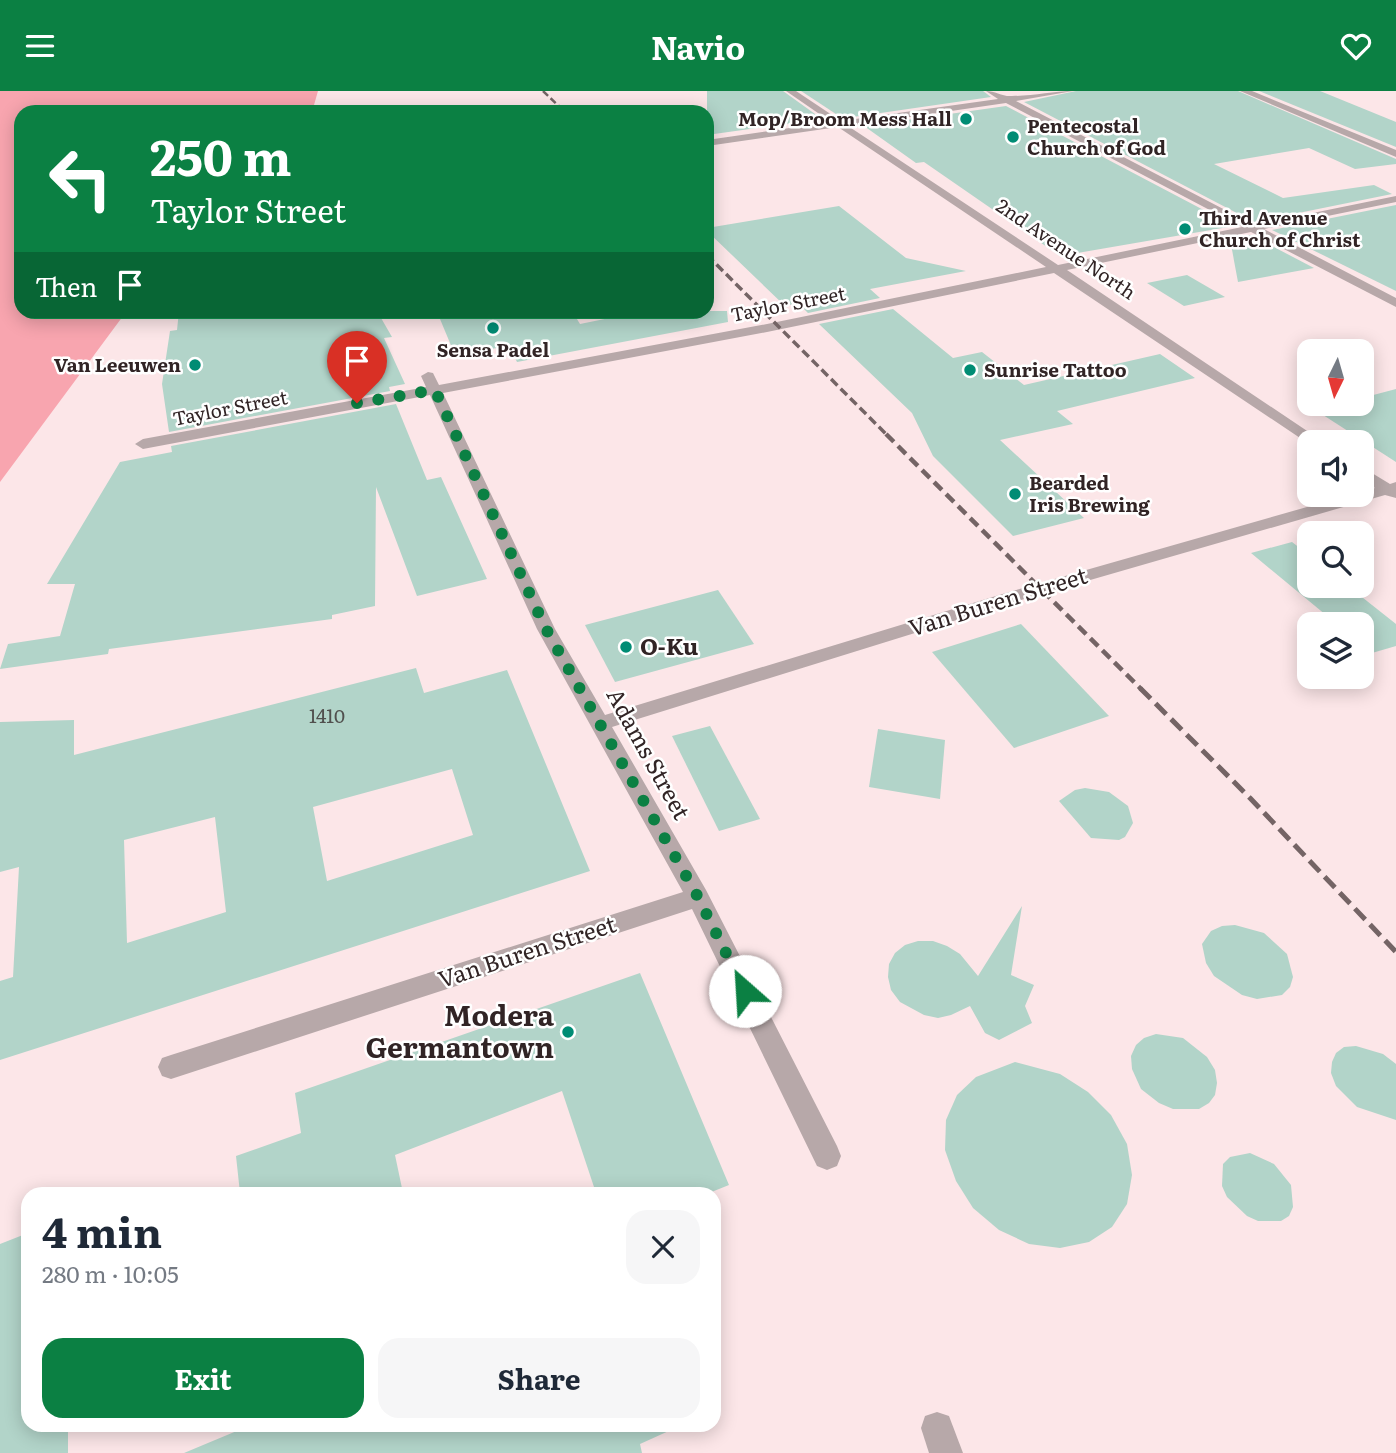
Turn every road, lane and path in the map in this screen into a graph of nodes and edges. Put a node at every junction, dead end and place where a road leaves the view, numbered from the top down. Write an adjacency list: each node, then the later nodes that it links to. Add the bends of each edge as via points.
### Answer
1 (790, 91): 6 (street, 2nd Avenue North)
2 (990, 91): 5 (street)
3 (1069, 91): 5 (street)
4 (1244, 91): 8 (street)
5 (1008, 100): 6 (street); 10 (street)
6 (840, 124): 7 (street); 11 (street, 2nd Avenue North)
7 (714, 142)
8 (1396, 154)
9 (1396, 199): 10 (street, Taylor Street)
10 (1252, 228): 11 (street, Taylor Street); 12 (street)
11 (1056, 269): 13 (street, Taylor Street, via 767,328); 14 (street, 2nd Avenue North)
12 (1396, 303)
13 (432, 383): 15 (street, Taylor Street, via 411,392); 18 (street, Adams Street, via 546,629)
14 (1298, 430)
15 (144, 444)
16 (1374, 479): 17 (street)
17 (1393, 490): 18 (street, Van Buren Street, via 1015,596)
18 (602, 723): 19 (street, Adams Street)
19 (698, 897): 20 (street, Van Buren Street); 21 (street, Adams Street)
20 (171, 1067)
21 (827, 1156)

